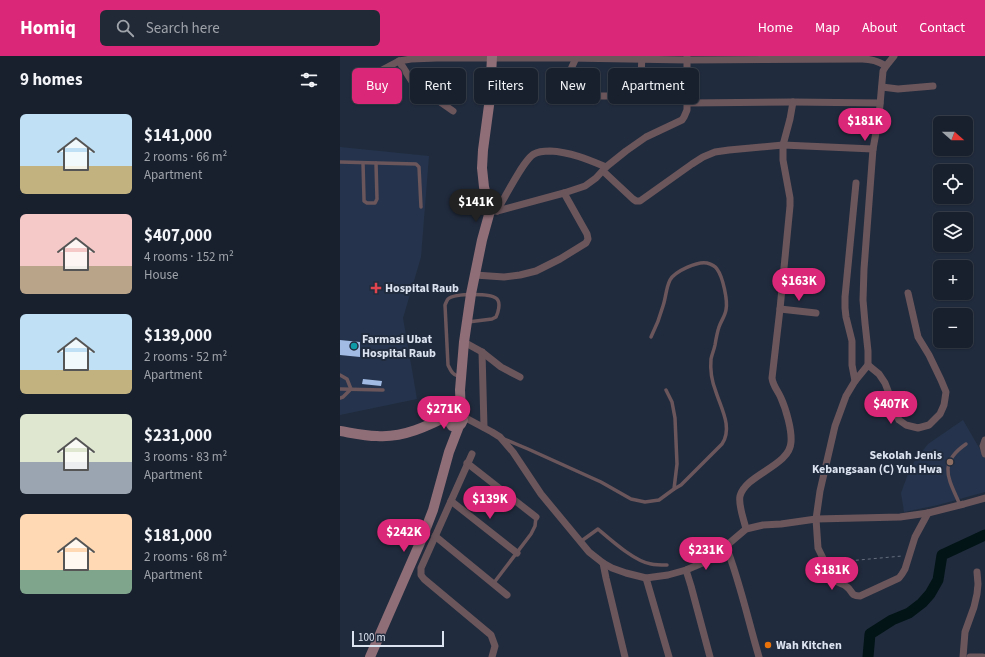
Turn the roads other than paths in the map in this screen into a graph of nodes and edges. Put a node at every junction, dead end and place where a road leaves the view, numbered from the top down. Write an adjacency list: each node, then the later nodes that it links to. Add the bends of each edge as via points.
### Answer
1 (894, 56): 7 (street)
2 (491, 57): 3 (street); 6 (street); 25 (street, via 490,98 482,168 484,188)
3 (576, 58): 5 (street); 5 (street, via 568,78 569,90 575,94 600,96 623,96 634,91 640,83)
4 (687, 58): 5 (street); 7 (street, via 871,59)
5 (642, 59)
6 (399, 61): 8 (street); 15 (street, via 413,83)
7 (886, 66): 10 (street)
8 (386, 68)
9 (933, 86): 10 (street, via 898,89)
10 (882, 87): 13 (street)
11 (793, 102): 12 (street); 13 (street); 16 (street)
12 (699, 103)
13 (880, 103): 17 (street)
14 (687, 104): 21 (street, via 682,120 646,137)
15 (453, 112)
16 (783, 145): 17 (street); 21 (street, via 715,152 692,164 642,201 634,199); 29 (street, via 790,206)
17 (874, 149): 35 (street, via 864,284)
18 (340, 162): 19 (lane)
19 (363, 163): 20 (lane); 20 (lane, via 364,201 375,203)
20 (376, 163): 24 (lane, via 418,165)
21 (604, 169): 23 (street, via 584,186); 25 (street, via 568,153 539,152 525,163)
22 (856, 183): 39 (street, via 844,308 852,341)
23 (564, 193): 25 (street); 26 (street, via 587,234 588,241 584,245 548,266 520,275)
24 (421, 207)
25 (494, 211): 26 (street, via 482,240)
26 (475, 275): 28 (street)
27 (908, 293): 35 (street, via 918,337 946,392 940,414 929,424 918,428 906,425 899,420 892,407 885,383)
28 (471, 294): 31 (street); 31 (lane, via 497,299 498,314 492,319); 37 (lane, via 452,297 445,304 448,365 455,376)
29 (780, 309): 30 (street); 63 (street, via 772,378 784,406 791,443 783,458 743,490 740,502)
30 (816, 313)
31 (467, 322): 33 (street)
32 (652, 337): 54 (lane, via 671,278 681,270 700,263 706,262 716,267 727,305 717,334 710,371 727,428 722,444)
33 (464, 342): 34 (street); 37 (street)
34 (482, 352): 38 (street); 46 (street)
35 (868, 365): 39 (street)
36 (340, 375): 41 (lane, via 347,379)
37 (461, 376): 45 (street)
38 (520, 377)
39 (854, 381): 62 (street, via 835,426)
40 (340, 389): 41 (lane)
41 (351, 389): 42 (lane); 44 (lane)
42 (383, 390)
43 (666, 390): 54 (lane, via 672,402 675,418 677,464)
44 (340, 398)
45 (456, 420): 46 (street); 47 (street, via 386,436); 58 (street)
46 (484, 427): 48 (street)
47 (340, 431)
48 (500, 437): 54 (lane, via 601,482 631,499 644,502 659,500); 65 (street)
49 (985, 440): 52 (street)
50 (966, 444): 57 (lane, via 957,451 947,471)
51 (472, 454): 53 (street)
52 (985, 454)
53 (467, 464): 56 (street); 61 (street)
54 (674, 490)
55 (985, 498): 57 (street)
56 (451, 501): 60 (street); 67 (street)
57 (960, 505): 59 (street)
58 (433, 510): 60 (street); 75 (street)
59 (928, 513): 62 (street, via 900,517); 62 (street, via 915,537 905,569 899,578 860,596 853,595 846,586 833,579 818,548)
60 (444, 516): 64 (street)
61 (536, 517): 67 (lane, via 531,534)
62 (816, 520): 63 (street)
63 (746, 529): 66 (street)
64 (435, 536): 73 (street); 76 (street, via 421,568 421,575 491,636 495,646)
65 (580, 542): 68 (street); 69 (lane, via 598,529 632,556 650,564)
66 (726, 546): 70 (street, via 707,560); 80 (street)
67 (517, 553): 73 (lane)
68 (603, 563): 72 (street); 77 (street)
69 (667, 565)
70 (686, 570): 72 (street); 79 (street)
71 (978, 572): 81 (street, via 977,594 965,632)
72 (646, 578): 78 (street)
73 (493, 584): 74 (street)
74 (507, 595)
75 (370, 657)
76 (492, 657)
77 (625, 657)
78 (669, 657)
79 (710, 657)
80 (759, 657)
81 (963, 657)
82 (970, 657): 83 (street)
83 (983, 657)

